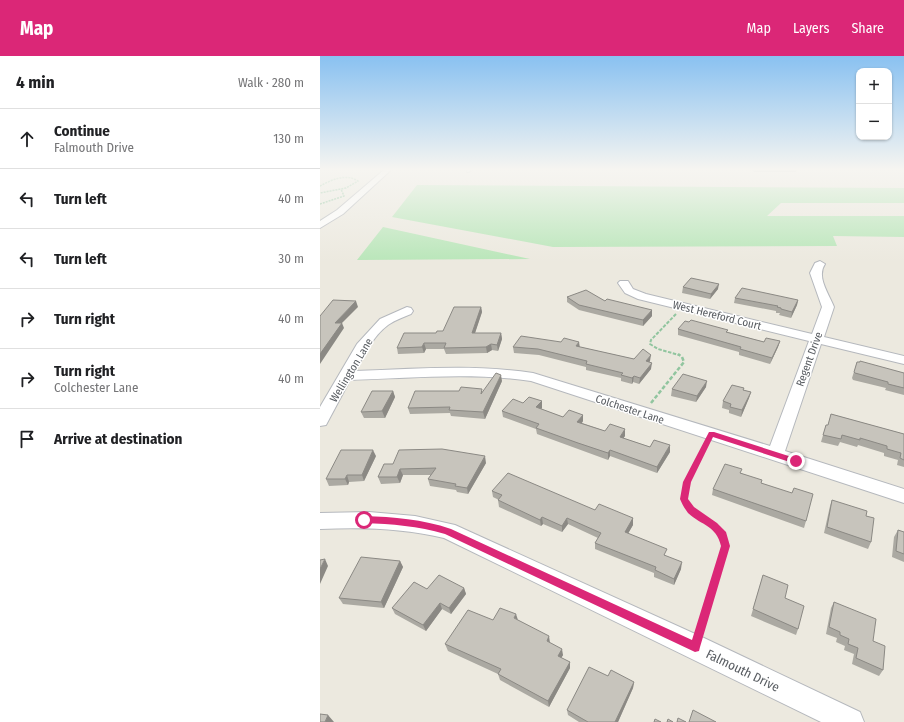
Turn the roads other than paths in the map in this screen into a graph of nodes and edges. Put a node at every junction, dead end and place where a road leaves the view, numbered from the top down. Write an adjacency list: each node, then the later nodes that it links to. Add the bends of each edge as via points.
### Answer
1 (353, 200): 2 (street)
2 (320, 225)
3 (820, 264): 6 (street, Regent Drive, via 815,270 815,275 828,307)
4 (624, 283): 6 (street, West Hereford Court, via 629,291 642,297)
5 (407, 311): 8 (street, Wellington Lane, via 384,322 373,333 362,347)
6 (816, 339): 7 (street, West Hereford Court); 10 (street, Regent Drive)
7 (904, 360)
8 (347, 376): 9 (street, Wellington Lane); 10 (street, Colchester Lane, via 477,371 533,377)
9 (320, 422)
10 (775, 455): 11 (street, Colchester Lane)
11 (904, 496)
12 (320, 521): 13 (street, Falmouth Drive, via 385,520 423,524 448,532)
13 (850, 722)

